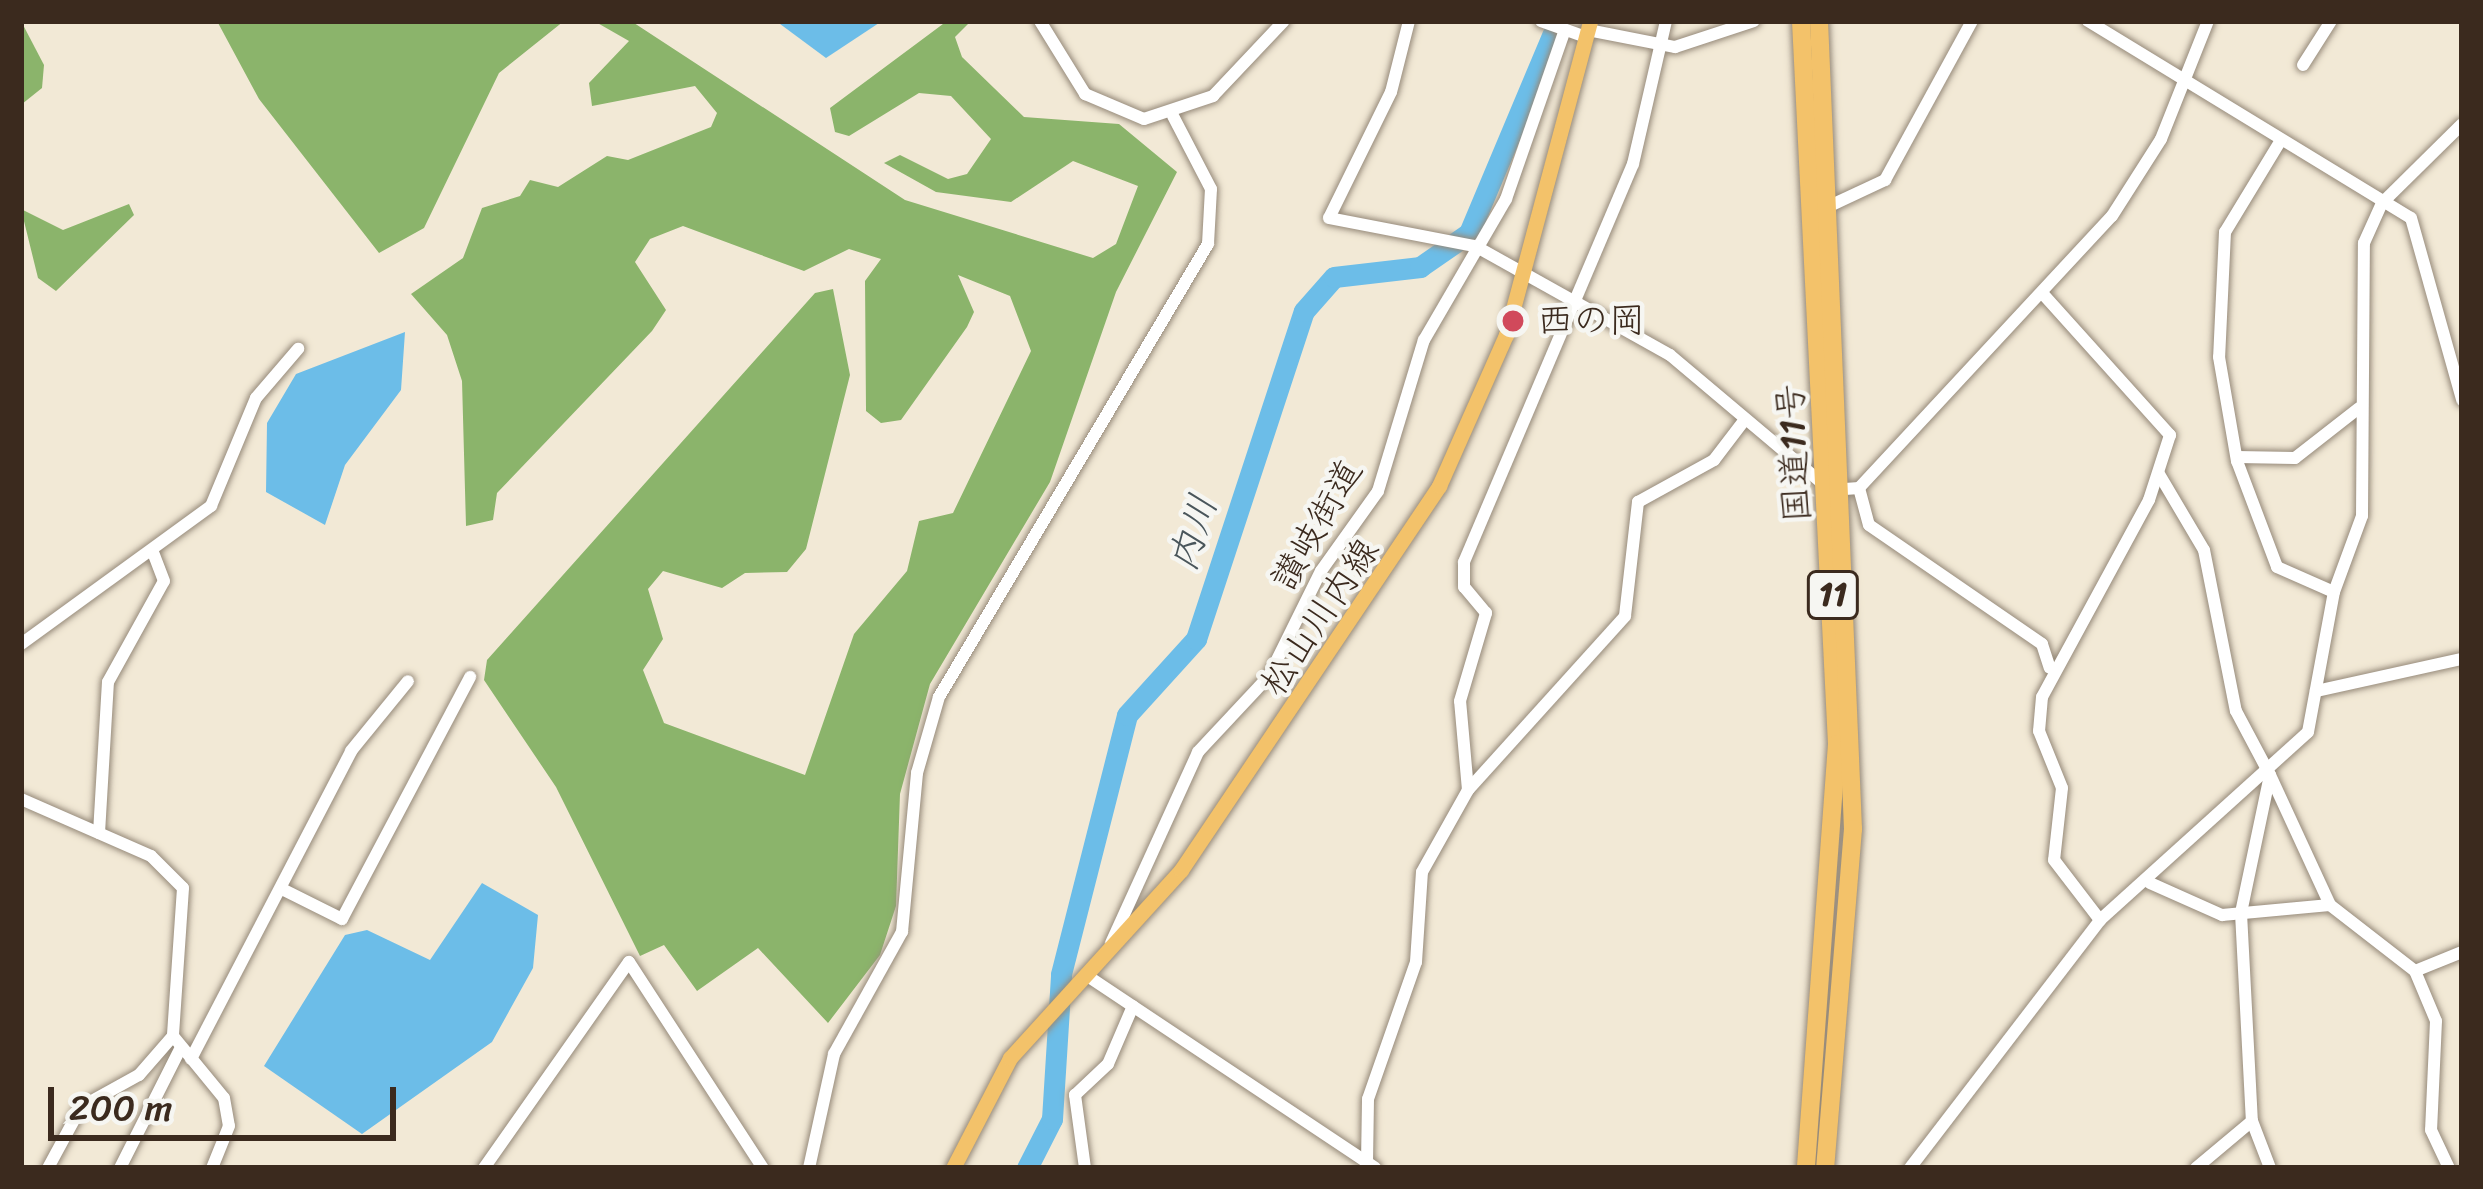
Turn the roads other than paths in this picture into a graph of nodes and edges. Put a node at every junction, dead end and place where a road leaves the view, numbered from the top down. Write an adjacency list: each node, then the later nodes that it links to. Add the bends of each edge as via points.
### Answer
1 (1040, 21): 18 (street, via 1061,67 1098,104)
2 (1284, 21): 18 (street, via 1213,96)
3 (1409, 21): 23 (street, via 1390,92 1329,218)
4 (1666, 21): 15 (street)
5 (1754, 21): 15 (street)
6 (1801, 21): 22 (highway, 国道11号 / 11)
7 (1819, 21): 22 (highway, 国道11号 / 11)
8 (1972, 21): 22 (street, via 1885,180)
9 (2088, 21): 17 (street)
10 (2331, 21): 16 (street)
11 (1542, 22): 13 (street)
12 (2202, 25): 17 (street)
13 (1563, 29): 14 (street); 23 (street, 讃岐街道, via 1516,176)
14 (1588, 29): 15 (street); 24 (main road, 松山川内線)
15 (1660, 46): 26 (street, via 1634,164)
16 (2303, 65)
17 (2184, 80): 20 (street); 25 (street, via 2112,216)
18 (1174, 116): 64 (street, via 1211,189 1208,244 939,697 916,773 902,932 834,1054)
19 (2462, 124): 21 (street)
20 (2281, 140): 21 (street); 31 (street, via 2232,214 2221,252 2219,357)
21 (2382, 203): 28 (street, via 2411,218); 29 (street, via 2364,243)
22 (1822, 210): 33 (highway, 国道11号 / 11)
23 (1470, 245): 24 (street); 52 (street, 讃岐街道, via 1424,340 1378,491 1321,571 1269,676 1183,779)
24 (1523, 274): 26 (street); 52 (main road, 松山川内線, via 1489,378 1412,535 1181,870)
25 (2044, 294): 32 (street, via 2164,419); 33 (street)
26 (1572, 307): 30 (street, via 1670,355); 43 (street, via 1463,562 1464,587 1486,613 1460,701)
27 (298, 349): 34 (street, via 248,413 224,489)
28 (2462, 400)
29 (2360, 408): 31 (street, via 2295,458); 35 (street, via 2362,516)
30 (1743, 422): 33 (street); 43 (street, via 1714,460 1638,502 1624,616)
31 (2236, 458): 35 (street, via 2277,567)
32 (2159, 474): 38 (street); 42 (street, via 2204,550 2236,712)
33 (1844, 488): 38 (street, via 1869,525 2042,644); 67 (highway, 国道11号 / 11, via 1835,845); 68 (highway, 国道11号 / 11, via 1852,829)
34 (152, 550): 36 (street); 45 (street, via 164,581 107,682)
35 (2334, 592): 41 (street)
36 (21, 644)
37 (2462, 659): 41 (street)
38 (2050, 670): 50 (street, via 2039,731 2062,788 2054,860)
39 (470, 677): 47 (street, via 341,920)
40 (408, 681): 47 (street, via 351,751)
41 (2317, 691): 42 (street, via 2308,732)
42 (2270, 775): 46 (street, via 2198,821); 48 (street); 49 (street)
43 (1468, 790): 58 (street, via 1422,872 1412,981 1368,1099)
44 (21, 799): 45 (street)
45 (98, 833): 56 (street, via 151,856 182,888)
46 (2150, 883): 49 (street, via 2196,909); 50 (street)
47 (282, 889): 56 (street)
48 (2330, 904): 49 (street); 53 (street)
49 (2241, 913): 57 (street)
50 (2100, 920): 69 (street)
51 (2462, 952): 53 (street)
52 (1104, 960): 54 (main road, 松山川内線)
53 (2415, 971): 72 (street, via 2435,1021 2431,1130)
54 (1089, 977): 55 (street); 65 (main road, 松山川内線, via 1010,1058)
55 (1132, 1006): 58 (street); 66 (street, via 1108,1064 1072,1106)
56 (181, 1048): 59 (street, via 81,1107); 60 (street); 61 (street, via 228,1113)
57 (2252, 1121): 70 (street); 71 (street)
58 (1371, 1165)
59 (48, 1168)
60 (120, 1168)
61 (212, 1168)
62 (484, 1168): 63 (street, via 629,962)
63 (764, 1168)
64 (809, 1168)
65 (953, 1168)
66 (1085, 1168)
67 (1806, 1168)
68 (1825, 1168)
69 (1910, 1168)
70 (2196, 1168)
71 (2270, 1168)
72 (2449, 1168)

